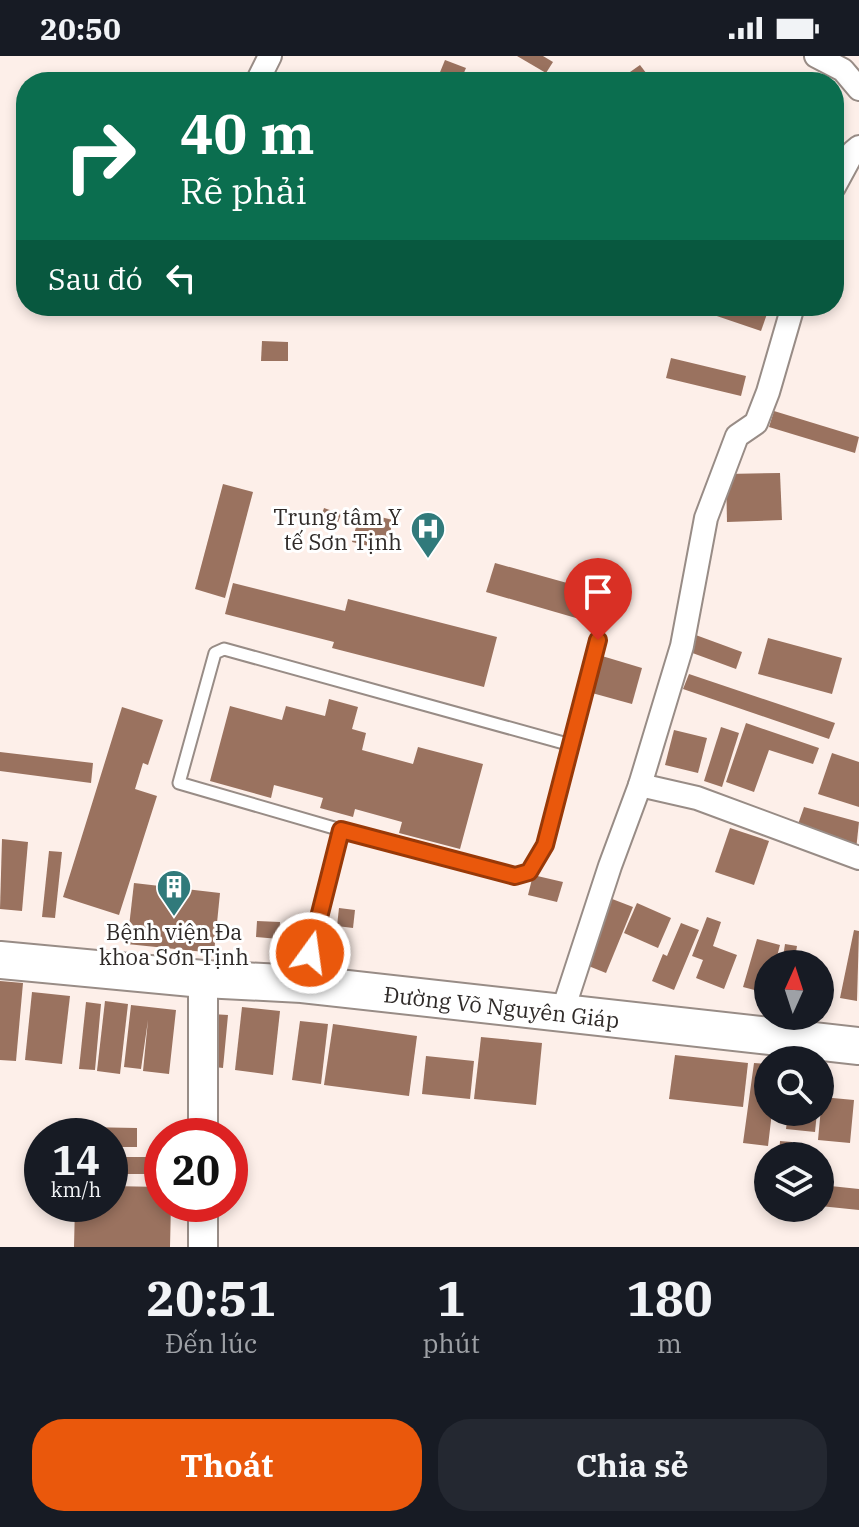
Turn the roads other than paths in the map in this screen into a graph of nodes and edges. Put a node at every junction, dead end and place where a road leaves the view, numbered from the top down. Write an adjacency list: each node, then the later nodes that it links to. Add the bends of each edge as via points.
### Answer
1 (816, 56): 2 (street, via 843,70)
2 (859, 89)
3 (859, 147): 4 (street)
4 (844, 169)
5 (790, 316): 8 (street, via 756,423 737,436 706,518 682,646)
6 (598, 640): 7 (lane)
7 (571, 745): 9 (lane, via 545,845 529,872 515,876); 9 (lane, via 224,649 215,653 179,783)
8 (640, 785): 10 (street, via 697,798); 14 (street)
9 (341, 830): 13 (lane)
10 (859, 858)
11 (0, 960): 12 (main road, Đường Võ Nguyên Giáp)
12 (203, 979): 13 (main road, Đường Võ Nguyên Giáp); 16 (street)
13 (302, 984): 14 (main road, Đường Võ Nguyên Giáp)
14 (562, 1013): 15 (main road, Đường Võ Nguyên Giáp)
15 (859, 1046)
16 (203, 1118)
17 (203, 1222): 18 (street)
18 (203, 1247)

